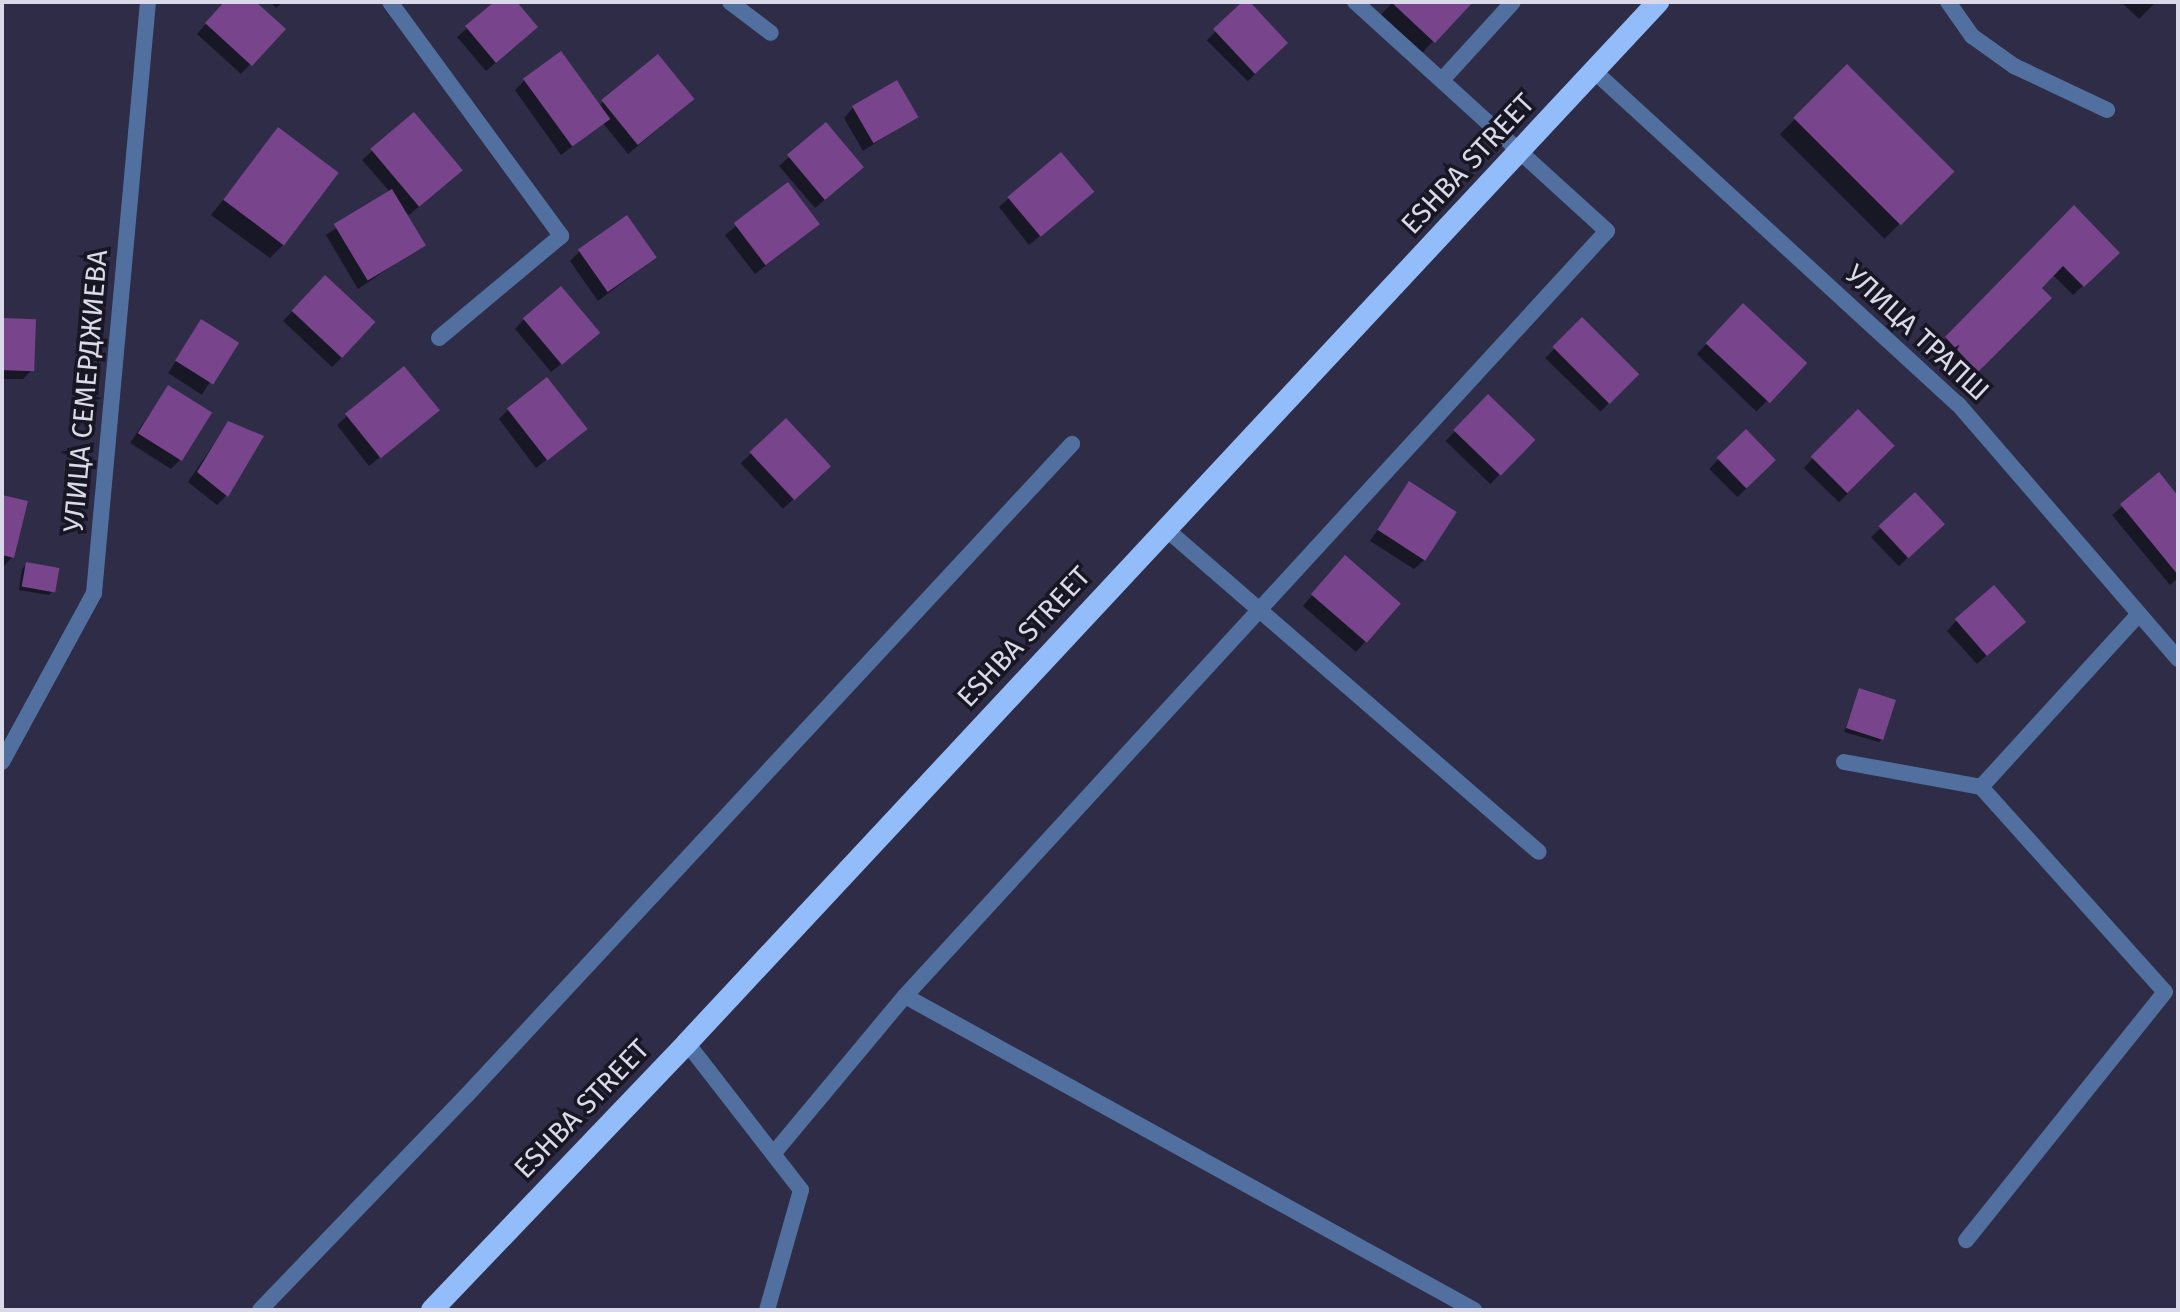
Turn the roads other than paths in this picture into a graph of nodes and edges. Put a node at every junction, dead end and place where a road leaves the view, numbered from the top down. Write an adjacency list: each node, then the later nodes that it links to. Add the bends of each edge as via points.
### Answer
1 (148, 2): 19 (street, УЛИЦА СЕМЕРДЖИЕВА, via 94,593)
2 (390, 2): 13 (street, via 561,236)
3 (730, 2): 8 (street)
4 (1355, 2): 10 (street)
5 (1513, 2): 10 (street)
6 (1658, 2): 9 (highway, ESHBA STREET)
7 (1948, 2): 11 (street, via 1972,36 2014,66)
8 (771, 33)
9 (1594, 71): 12 (highway, ESHBA STREET); 17 (street, УЛИЦА ТРАПШ, via 1958,404)
10 (1442, 80): 12 (street)
11 (2107, 110)
12 (1522, 152): 15 (highway, ESHBA STREET); 16 (street, via 1607,231)
13 (439, 338)
14 (1072, 444): 27 (street)
15 (1166, 529): 16 (street); 24 (highway, ESHBA STREET)
16 (1259, 611): 22 (street); 23 (street)
17 (2139, 614): 18 (street, УЛИЦА ТРАПШ); 21 (street)
18 (2178, 659)
19 (2, 762)
20 (1844, 762): 21 (street)
21 (1981, 787): 26 (street, via 2165,992)
22 (1539, 852)
23 (905, 996): 25 (street); 30 (street)
24 (687, 1043): 25 (street); 28 (highway, ESHBA STREET)
25 (774, 1153): 29 (street, via 801,1190)
26 (1966, 1240)
27 (260, 1310)
28 (432, 1310)
29 (767, 1310)
30 (1474, 1310)

